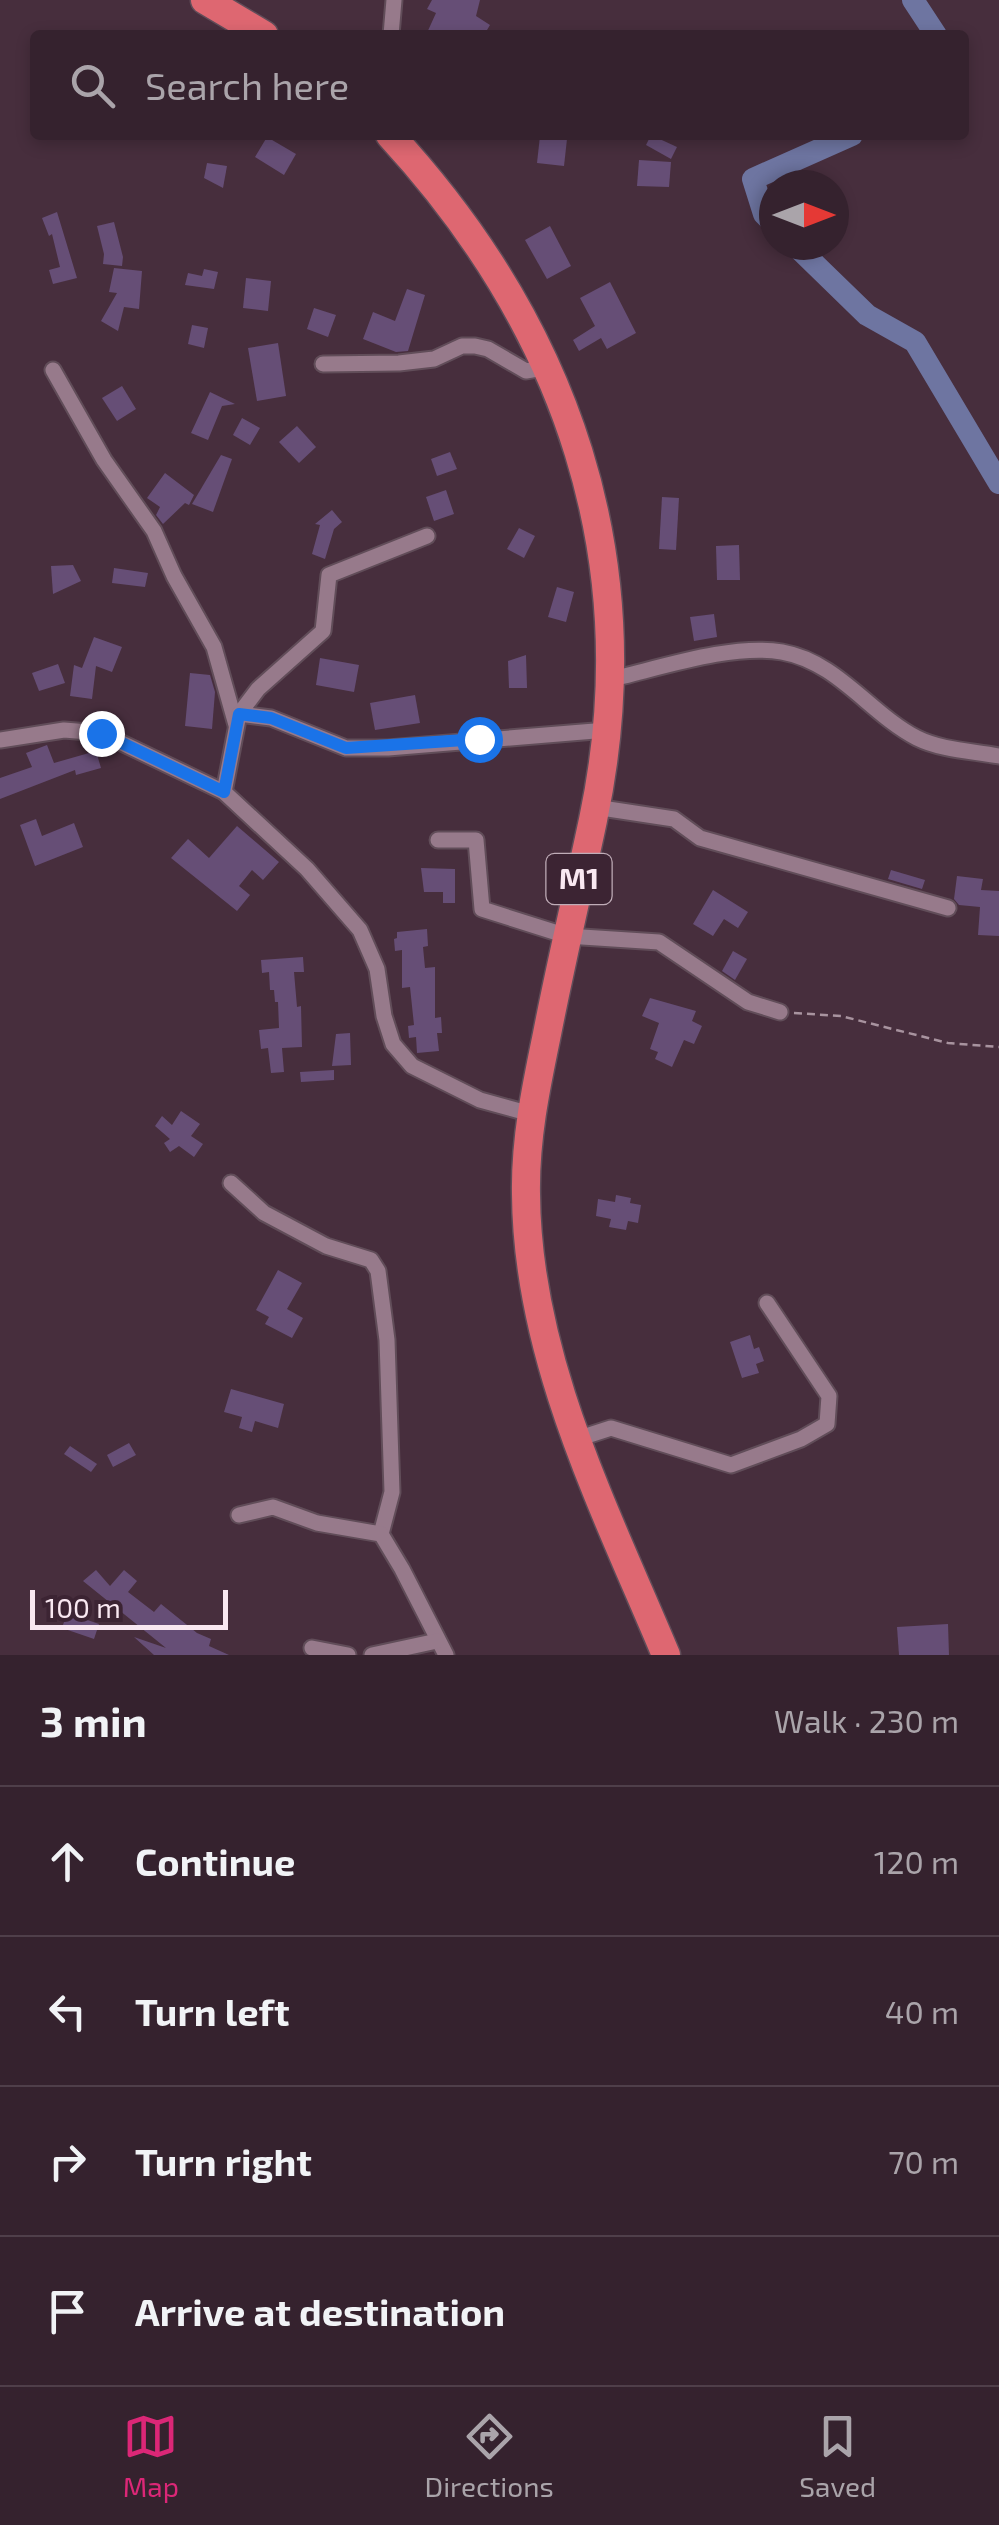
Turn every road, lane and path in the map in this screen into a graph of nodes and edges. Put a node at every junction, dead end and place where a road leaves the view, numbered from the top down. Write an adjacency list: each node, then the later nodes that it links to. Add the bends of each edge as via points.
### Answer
1 (206, 0): 3 (highway)
2 (394, 0): 4 (street)
3 (256, 30)
4 (391, 30)
5 (395, 140): 7 (highway, M1, via 468,228)
6 (322, 364): 7 (street, via 434,359 474,346 526,371)
7 (549, 367): 10 (highway, M1, via 591,493 610,637)
8 (54, 370): 11 (street, via 104,460 154,530 214,647)
9 (427, 536): 11 (street, via 333,571 322,631 258,689)
10 (608, 680): 12 (highway, M1); 14 (street, via 721,655 781,652 838,676 914,736)
11 (237, 720): 12 (street, via 271,718 346,748); 15 (street)
12 (606, 730): 16 (highway, M1)
13 (0, 740): 15 (street, via 64,730 101,733)
14 (999, 756)
15 (224, 792): 22 (street, via 307,869 360,930 378,969 393,1044 412,1066 480,1100)
16 (595, 806): 18 (street, via 674,819 700,838); 19 (highway, M1)
17 (438, 840): 19 (street, via 476,840 482,910)
18 (948, 908)
19 (567, 936): 20 (street, via 659,942 748,1002); 22 (highway, M1)
20 (780, 1012): 21 (path, via 841,1016 948,1043)
21 (999, 1047)
22 (530, 1114): 25 (highway, M1, via 530,1266)
23 (231, 1184): 27 (street, via 264,1213 376,1264 392,1492)
24 (767, 1303): 25 (street, via 828,1396 827,1424 732,1464 611,1428)
25 (577, 1439): 32 (highway, M1)
26 (239, 1515): 27 (street, via 273,1507)
27 (381, 1534): 29 (street)
28 (312, 1648): 30 (street)
29 (442, 1648): 31 (street)
30 (348, 1655)
31 (372, 1655)
32 (666, 1655)

